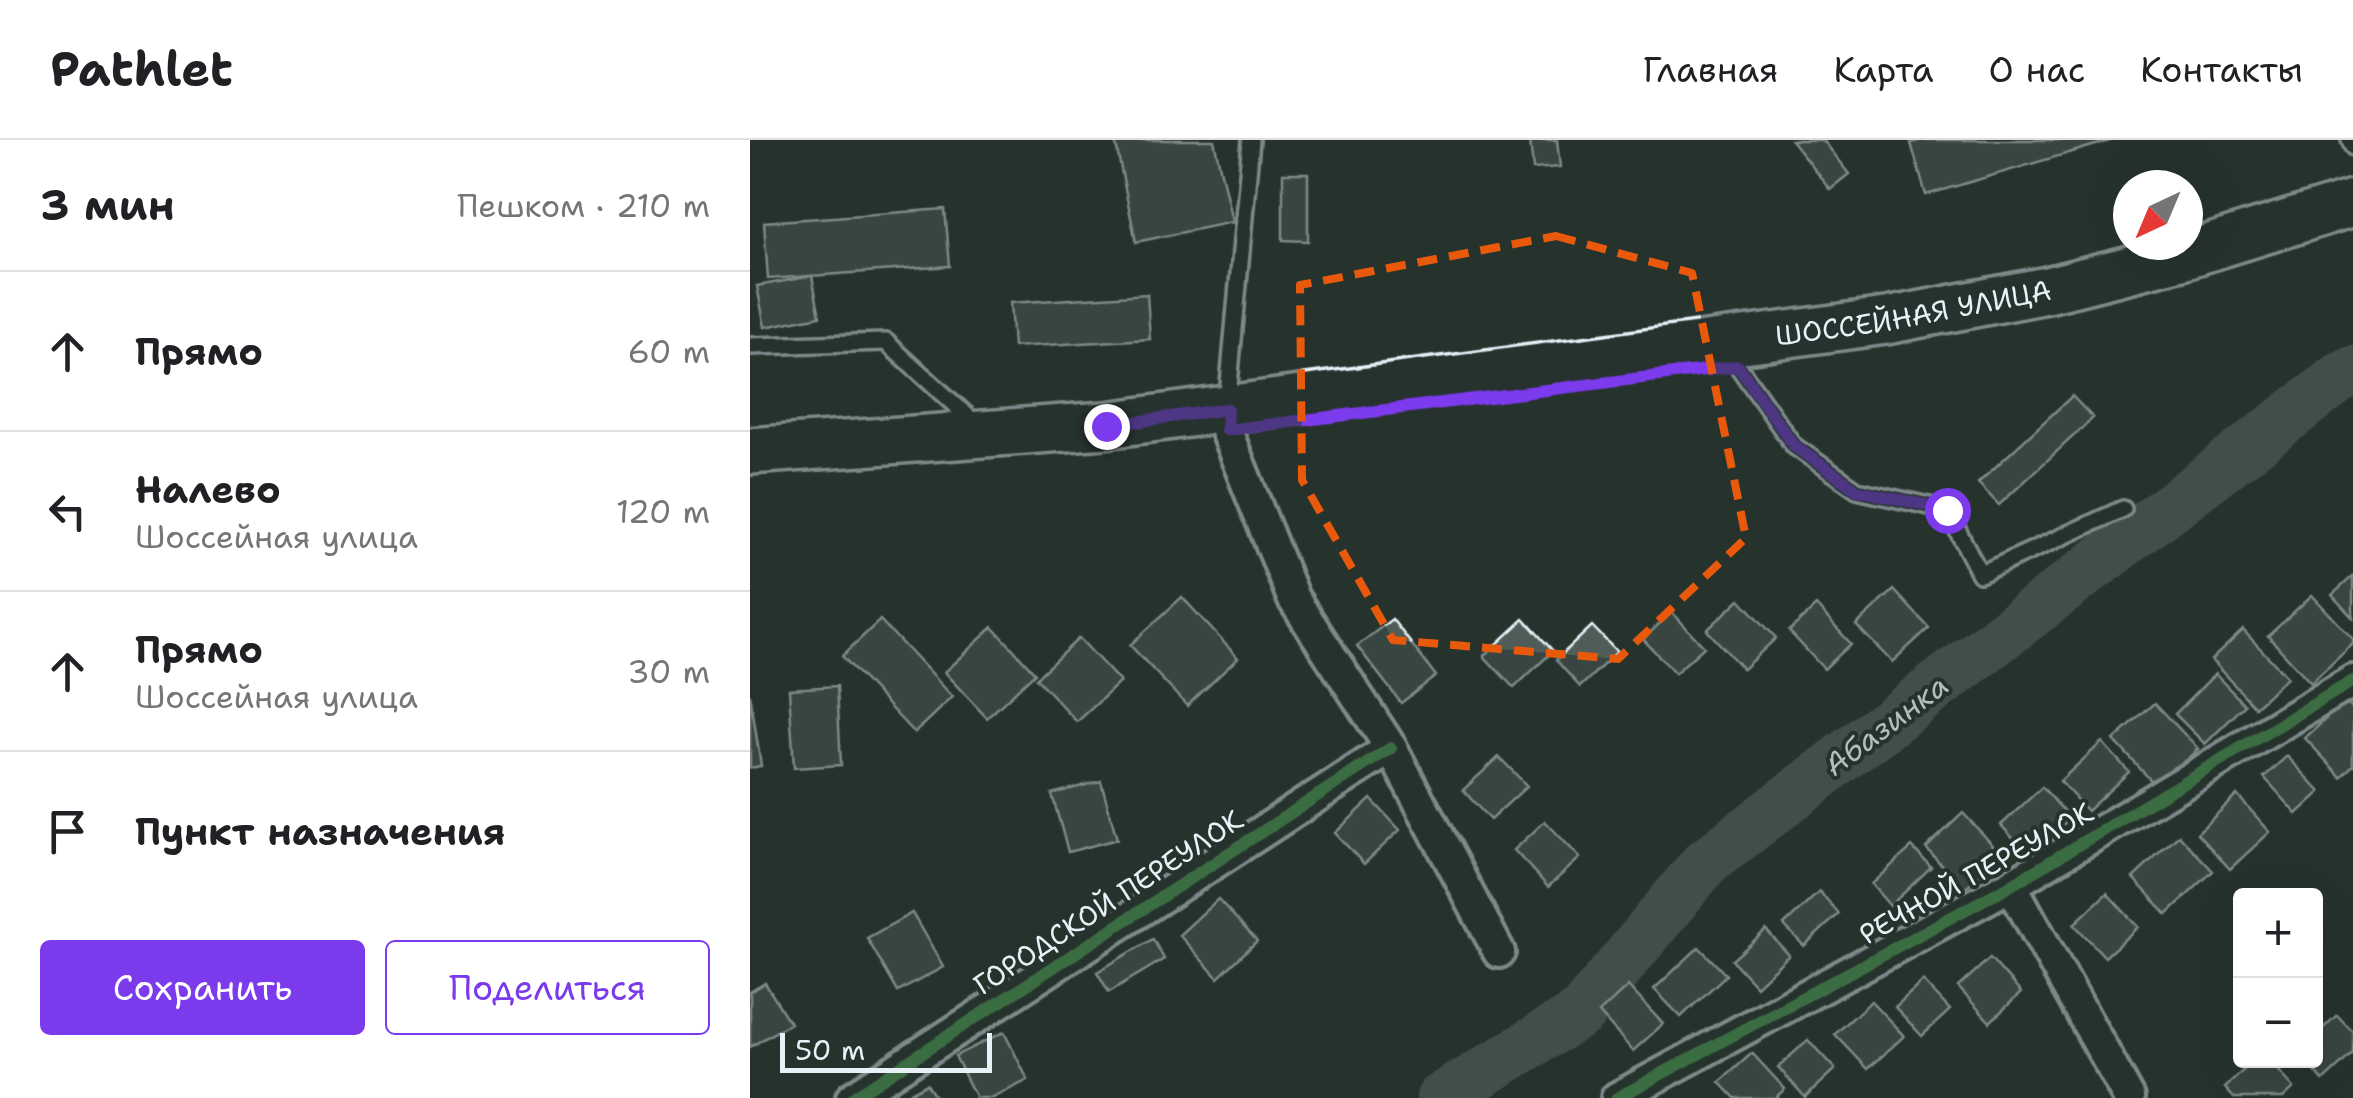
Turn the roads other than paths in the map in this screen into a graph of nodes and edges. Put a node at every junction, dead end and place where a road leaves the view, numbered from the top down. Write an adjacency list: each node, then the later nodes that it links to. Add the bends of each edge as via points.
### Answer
1 (1251, 140): 8 (lane)
2 (2350, 140): 3 (lane)
3 (2353, 147)
4 (2353, 203): 8 (main road, ШОССЕЙНАЯ УЛИЦА, via 2047,290 1886,321)
5 (2353, 228): 7 (main road, ШОССЕЙНАЯ УЛИЦА, via 2215,276 2040,320 1878,350)
6 (750, 346): 9 (lane, via 886,342)
7 (1738, 366): 8 (main road, ШОССЕЙНАЯ УЛИЦА); 12 (lane, via 1794,446 1857,490 1947,510 1980,574)
8 (1227, 420): 9 (main road, ШОССЕЙНАЯ УЛИЦА); 11 (main road, ШОССЕЙНАЯ УЛИЦА); 14 (street, via 1293,598)
9 (988, 434): 10 (main road, ШОССЕЙНАЯ УЛИЦА)
10 (750, 450)
11 (750, 471)
12 (2123, 509)
13 (2353, 681): 15 (street, РЕЧНОЙ ПЕРЕУЛОК)
14 (1391, 748): 16 (street); 17 (street, ГОРОДСКОЙ ПЕРЕУЛОК)
15 (2010, 886): 18 (street, РЕЧНОЙ ПЕРЕУЛОК); 19 (street)
16 (1498, 952)
17 (852, 1098)
18 (1617, 1098)
19 (2128, 1098)

